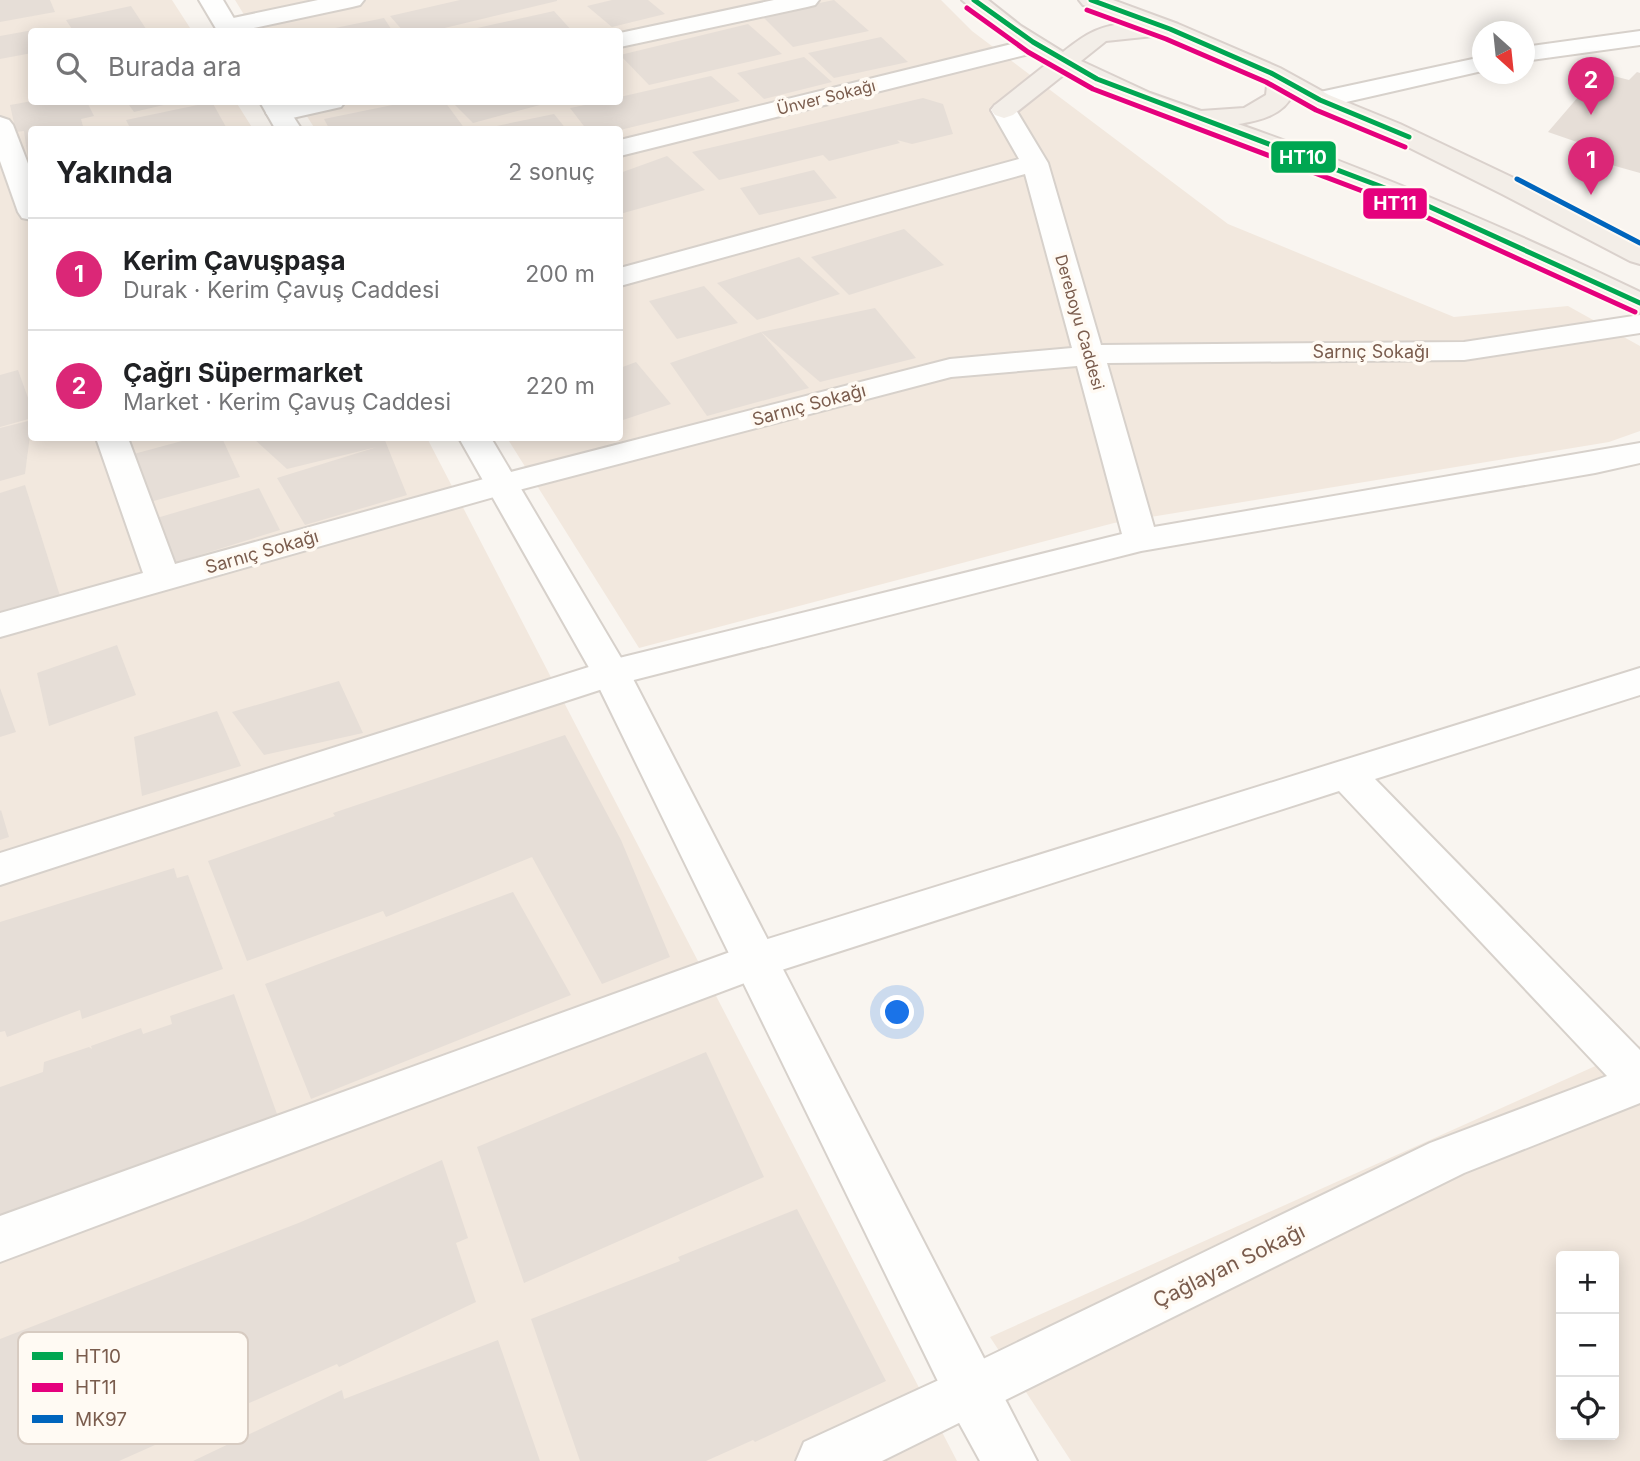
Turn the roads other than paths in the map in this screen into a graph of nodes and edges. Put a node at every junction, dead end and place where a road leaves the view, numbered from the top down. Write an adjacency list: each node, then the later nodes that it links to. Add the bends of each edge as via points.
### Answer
1 (211, 0): 6 (street)
2 (352, 0): 7 (street)
3 (807, 0): 10 (street)
4 (974, 0): 11 (main road)
5 (1091, 0): 8 (main road)
6 (227, 28)
7 (232, 28)
8 (1170, 29): 13 (main road, via 1098,36); 15 (main road)
9 (1640, 38): 12 (street)
10 (623, 39)
11 (1031, 46): 13 (main road); 23 (street, Ünver Sokağı)
12 (1535, 52)
13 (1063, 62): 16 (main road); 19 (main road)
14 (1472, 66): 17 (street)
15 (1271, 73): 17 (main road); 21 (main road, via 1279,97 1271,106 1238,117)
16 (1125, 93): 19 (main road, via 1031,99); 21 (main road)
17 (1320, 100): 26 (main road, via 1415,140)
18 (320, 105): 20 (street)
19 (1004, 110): 24 (street, Dereboyu Caddesi)
20 (280, 115)
21 (1187, 115): 28 (main road, via 1419,199)
22 (0, 125): 25 (street)
23 (623, 147)
24 (1035, 163): 27 (street); 30 (street, Dereboyu Caddesi)
25 (28, 201)
26 (1640, 255)
27 (623, 276)
28 (1640, 303)
29 (1640, 324): 30 (street, Sarnıç Sokağı, via 1464,351)
30 (1090, 355): 34 (street, Sarnıç Sokağı, via 950,368); 35 (street, Dereboyu Caddesi)
31 (113, 441): 36 (street)
32 (477, 441): 34 (street)
33 (1640, 453): 35 (street)
34 (503, 484): 36 (street, Sarnıç Sokağı); 38 (street)
35 (1141, 540): 38 (street)
36 (163, 579): 37 (street, Sarnıç Sokağı)
37 (0, 625)
38 (611, 673): 41 (street); 42 (street)
39 (1640, 681): 40 (street)
40 (1345, 773): 42 (street); 43 (street)
41 (0, 869)
42 (755, 961): 44 (street); 45 (street)
43 (1640, 1082): 45 (street, Çağlayan Sokağı, via 1447,1158)
44 (0, 1239)
45 (971, 1392): 46 (street, Çağlayan Sokağı); 47 (street)
46 (823, 1461)
47 (1010, 1461)

